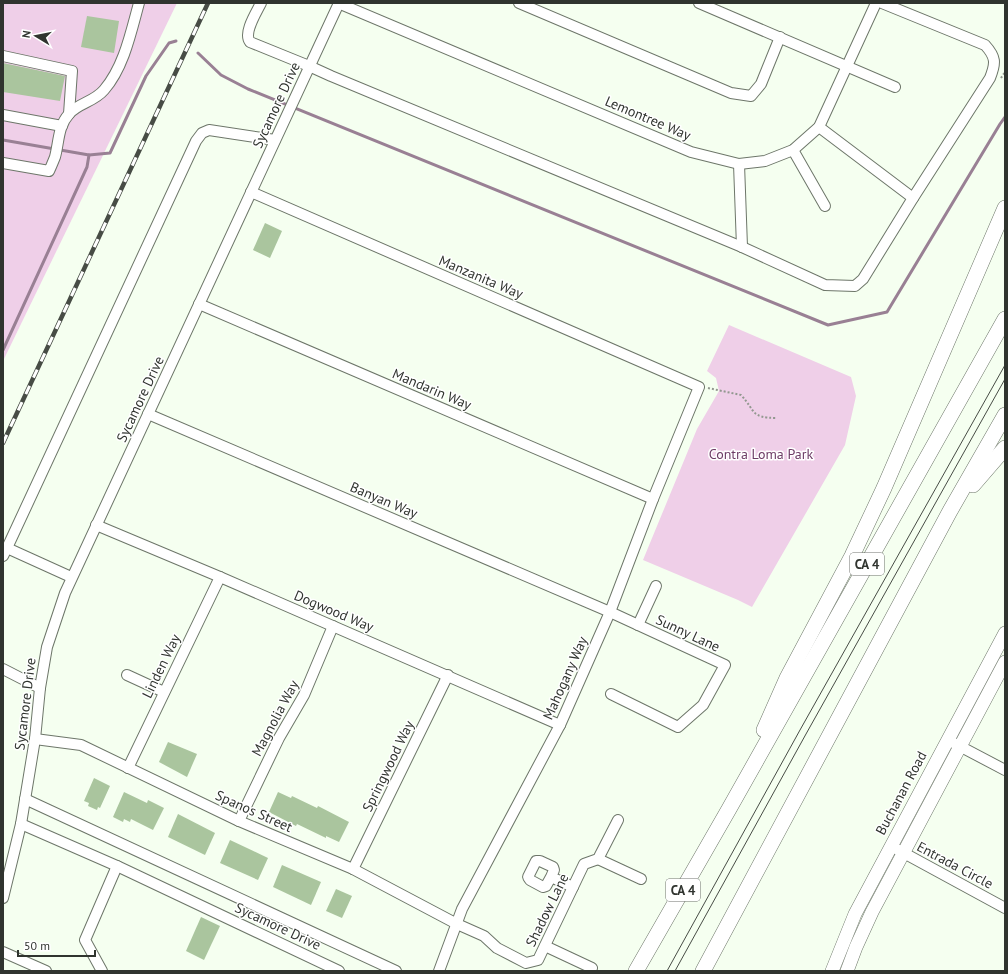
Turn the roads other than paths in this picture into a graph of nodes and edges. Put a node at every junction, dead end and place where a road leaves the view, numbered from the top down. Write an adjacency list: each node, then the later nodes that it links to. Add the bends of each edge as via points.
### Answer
1 (139, 3): 13 (street, via 123,56 111,80 90,101 79,105)
2 (261, 3): 10 (street, via 248,32 250,42)
3 (338, 3): 10 (street, Sycamore Drive); 20 (street, Lemontree Way, via 691,152)
4 (519, 3): 8 (street, via 731,93 751,96 761,84)
5 (699, 3): 8 (street)
6 (876, 3): 11 (street, Lemontree Way)
7 (882, 3): 22 (street, via 985,45 994,59 990,78)
8 (780, 37): 11 (street)
9 (3, 56): 13 (street, via 72,71)
10 (309, 66): 17 (street, Sycamore Drive); 25 (street)
11 (846, 66): 12 (street); 15 (street, Lemontree Way)
12 (895, 87)
13 (69, 114): 16 (street)
14 (3, 115): 16 (street)
15 (819, 127): 18 (street, Lemontree Way); 22 (street)
16 (60, 130): 19 (street, via 50,171)
17 (275, 140): 21 (street, Sycamore Drive); 35 (street, via 209,130 202,133 196,141)
18 (793, 150): 20 (street, Lemontree Way, via 764,161); 23 (street)
19 (3, 163)
20 (739, 164): 25 (street)
21 (251, 192): 26 (street, Sycamore Drive); 28 (street, Manzanita Way)
22 (913, 198): 25 (street, via 863,279 855,286 825,285)
23 (825, 206)
24 (1005, 208): 57 (highway, via 882,494 787,678)
25 (742, 247)
26 (199, 304): 29 (street, Sycamore Drive); 32 (street, Mandarin Way)
27 (1005, 319): 57 (highway, CA 4)
28 (699, 387): 32 (street, Mahogany Way)
29 (148, 414): 34 (street, Sycamore Drive); 39 (street, Banyan Way)
30 (1005, 415): 33 (highway)
31 (1005, 448): 33 (highway)
32 (653, 499): 39 (street, Mahogany Way)
33 (950, 511): 82 (highway)
34 (96, 525): 36 (street, Sycamore Drive); 37 (street, Dogwood Way)
35 (5, 552): 36 (street)
36 (72, 577): 47 (street, Sycamore Drive, via 47,647)
37 (220, 577): 41 (street, Dogwood Way); 48 (street, Linden Way)
38 (656, 586): 40 (street)
39 (610, 612): 40 (street, Sunny Lane); 50 (street, Mahogany Way)
40 (638, 625): 49 (street, Sunny Lane, via 725,665 703,705 678,727)
41 (333, 626): 46 (street, Dogwood Way); 58 (street, Magnolia Way, via 304,695 278,738)
42 (1005, 634): 52 (main road, Buchanan Road)
43 (1005, 662): 53 (main road)
44 (3, 669): 47 (street)
45 (127, 675): 48 (street)
46 (448, 675): 50 (street, Dogwood Way); 65 (street, Springwood Way)
47 (40, 688): 51 (street, Sycamore Drive)
48 (164, 692): 54 (street, Linden Way)
49 (611, 694)
50 (560, 725): 71 (street, Mahogany Way, via 462,909)
51 (35, 740): 54 (street, Spanos Street, via 81,745); 56 (street, Sycamore Drive)
52 (948, 740): 53 (street); 61 (main road, Buchanan Road)
53 (960, 746): 55 (street); 62 (main road)
54 (128, 768): 58 (street, Spanos Street)
55 (1005, 770)
56 (25, 799): 60 (street, Sycamore Drive); 79 (street)
57 (729, 809): 81 (highway, CA 4)
58 (239, 820): 65 (street, Spanos Street)
59 (618, 820): 63 (street)
60 (21, 824): 64 (street, Sycamore Drive); 69 (street, Sycamore Drive)
61 (891, 846): 62 (street, Entrada Circle); 83 (main road, Buchanan Road, via 855,914)
62 (903, 853): 70 (street, Entrada Circle); 84 (main road, via 869,919)
63 (598, 859): 67 (street); 68 (street, Shadow Lane, via 584,864)
64 (117, 866): 77 (street, via 84,940); 78 (street, Sycamore Drive)
65 (353, 869): 71 (street, Spanos Street)
66 (551, 877): 68 (street)
67 (641, 879)
68 (573, 887): 72 (street, Shadow Lane)
69 (3, 898)
70 (1005, 908)
71 (457, 924): 74 (street, Shadow Lane, via 484,936); 80 (street, Mahogany Way)
72 (545, 946): 74 (street, Shadow Lane, via 538,960); 75 (street)
73 (3, 952): 76 (street)
74 (524, 967)
75 (592, 968)
76 (46, 971)
77 (102, 971)
78 (339, 971)
79 (396, 971)
80 (439, 971)
81 (636, 971)
82 (703, 971)
83 (832, 971)
84 (847, 971)

